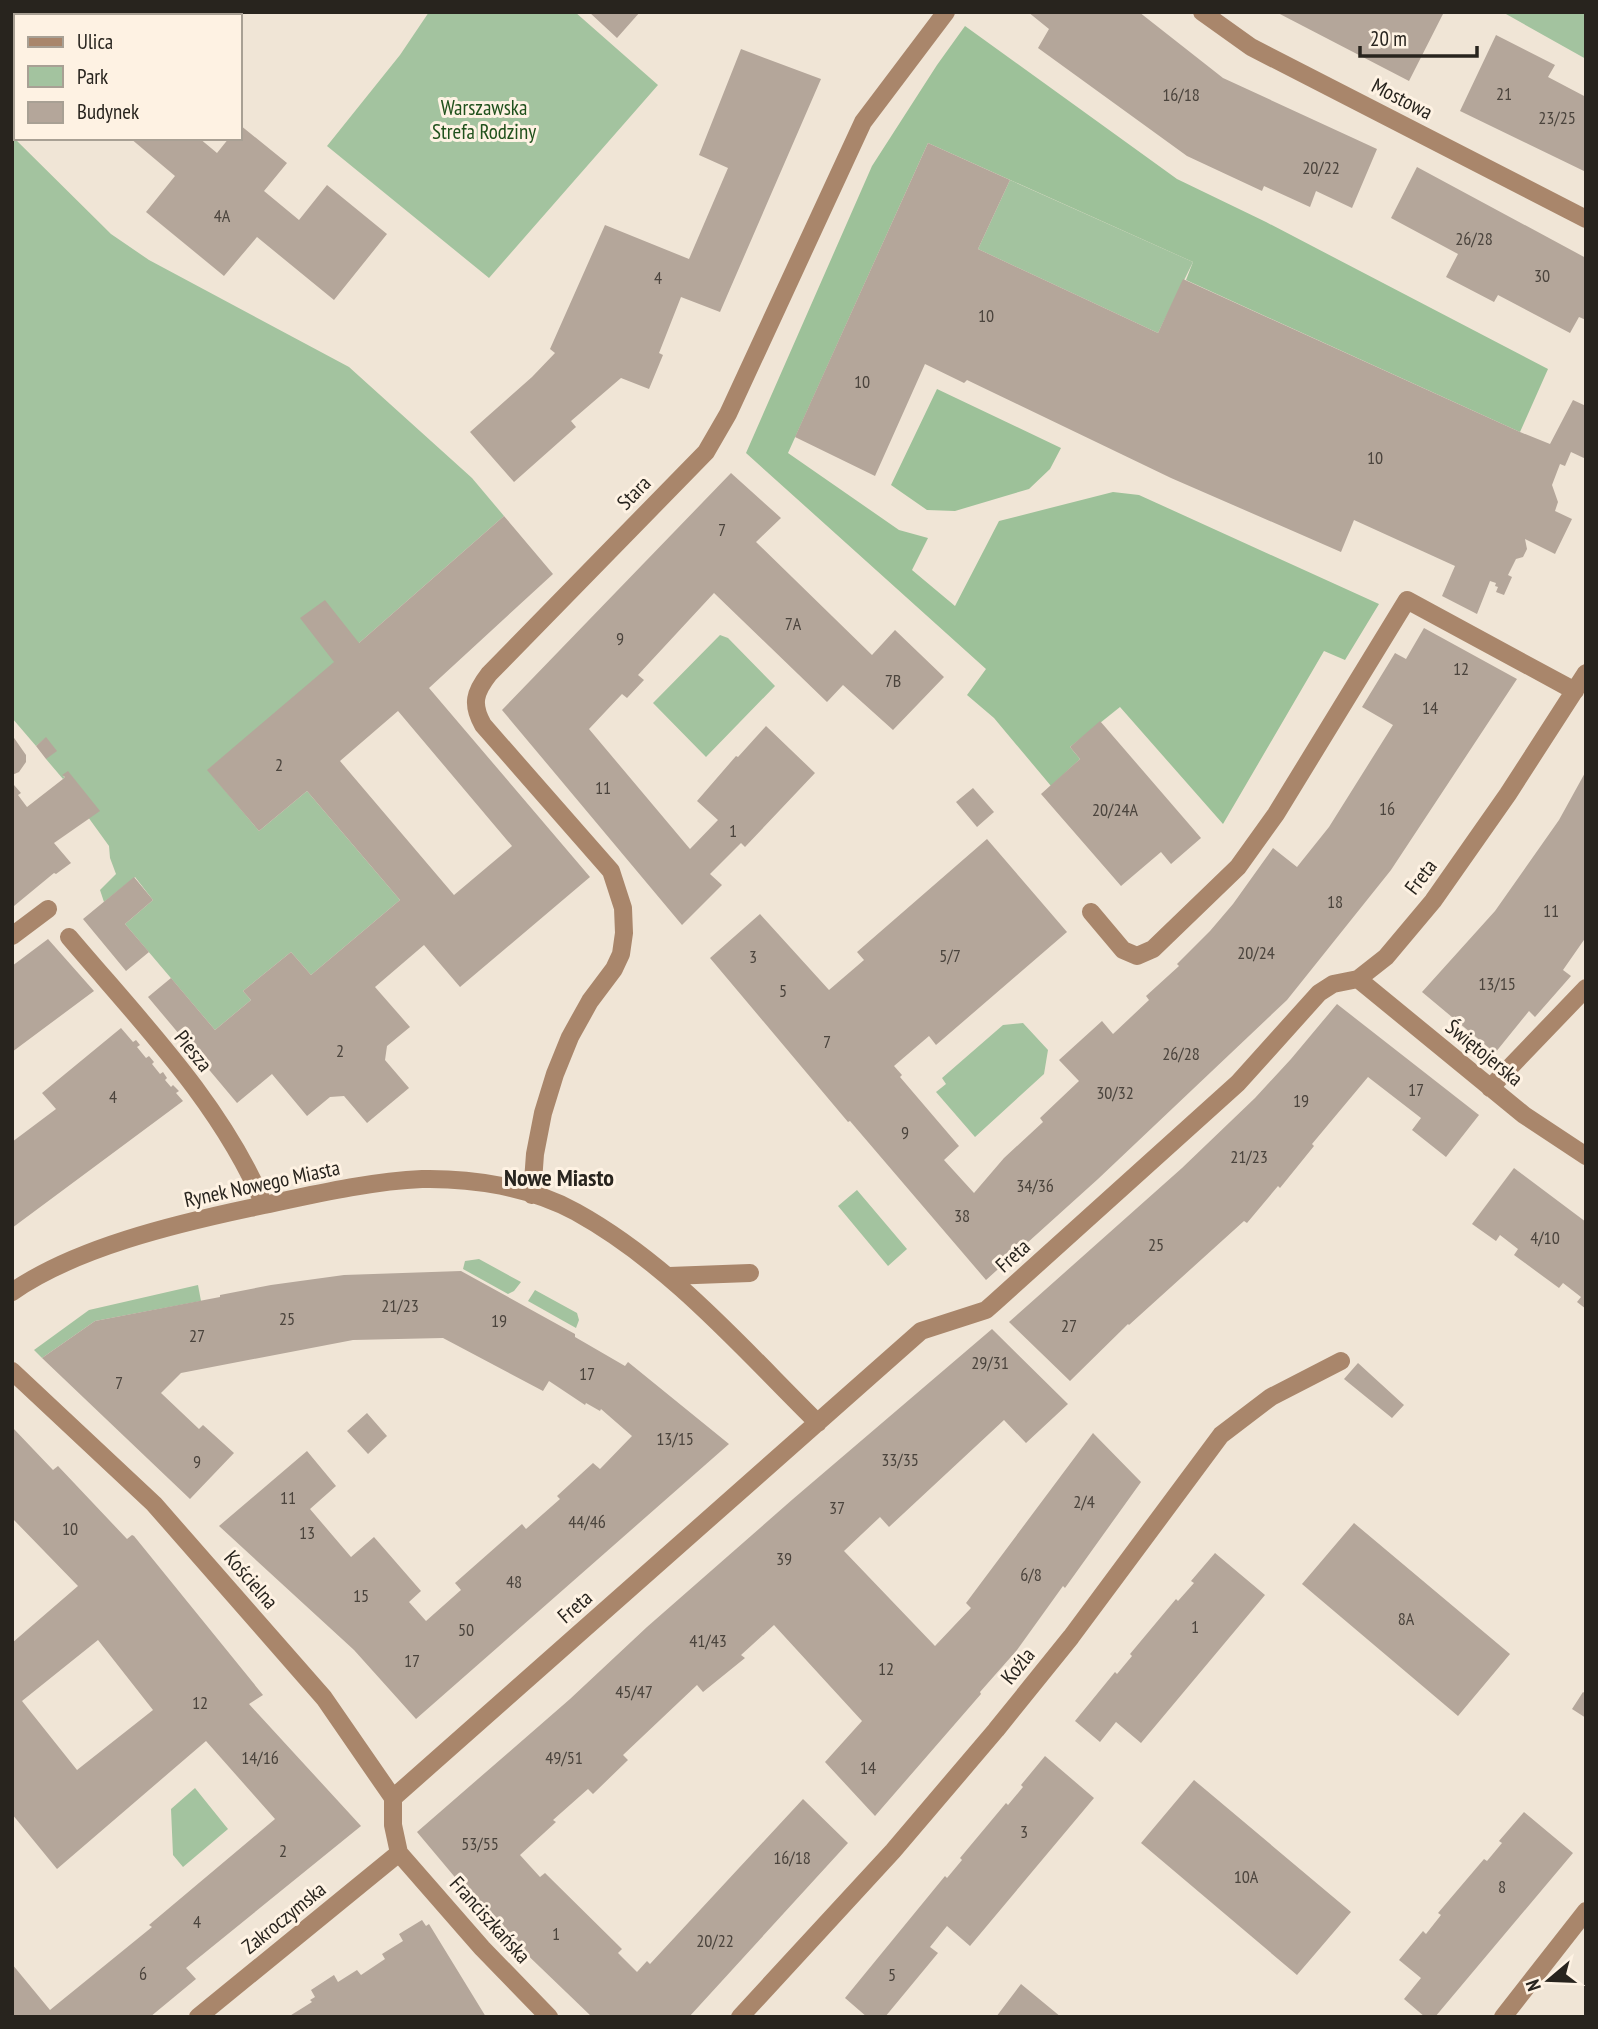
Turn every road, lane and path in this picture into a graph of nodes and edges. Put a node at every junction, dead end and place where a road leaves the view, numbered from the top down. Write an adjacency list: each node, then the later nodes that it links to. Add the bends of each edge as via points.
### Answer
1 (946, 12): 14 (street, Stara, via 863,122 728,414 706,452 477,689 476,713 483,725 611,871 623,908 621,954 570,1037 555,1074 535,1154)
2 (1202, 12): 3 (street, Mostowa, via 1251,47)
3 (1586, 219)
4 (1586, 673): 5 (street, Freta)
5 (1575, 691): 7 (street, via 1407,600 1276,814 1237,867 1153,949 1137,956 1123,950); 10 (street, Freta, via 1433,901 1386,957)
6 (48, 909): 8 (street)
7 (1091, 912)
8 (12, 936)
9 (69, 937): 15 (street, Piesza, via 219,1122)
10 (1358, 979): 12 (street, Świętojerska); 21 (street, Freta, via 1333,984 1319,993 1238,1083 986,1310 921,1331)
11 (1586, 988): 12 (street)
12 (1490, 1088): 13 (street, Świętojerska)
13 (1586, 1156)
14 (532, 1195): 15 (street, Rynek Nowego Miasta, via 478,1183 421,1179); 17 (street, Rynek Nowego Miasta, via 574,1211)
15 (264, 1205): 18 (street, Rynek Nowego Miasta, via 196,1219 109,1246)
16 (751, 1273): 17 (street)
17 (669, 1276): 21 (street, Rynek Nowego Miasta)
18 (12, 1292)
19 (1340, 1361): 27 (street, Koźla, via 1271,1397 1221,1435 996,1730)
20 (12, 1371): 22 (street, Kościelna, via 154,1504 324,1698)
21 (818, 1423): 22 (street, Freta)
22 (393, 1798): 23 (street)
23 (399, 1853): 25 (street, Zakroczymska); 26 (street, Franciszkańska)
24 (1586, 1911): 28 (street)
25 (198, 2017)
26 (549, 2017)
27 (740, 2017)
28 (1503, 2017)

